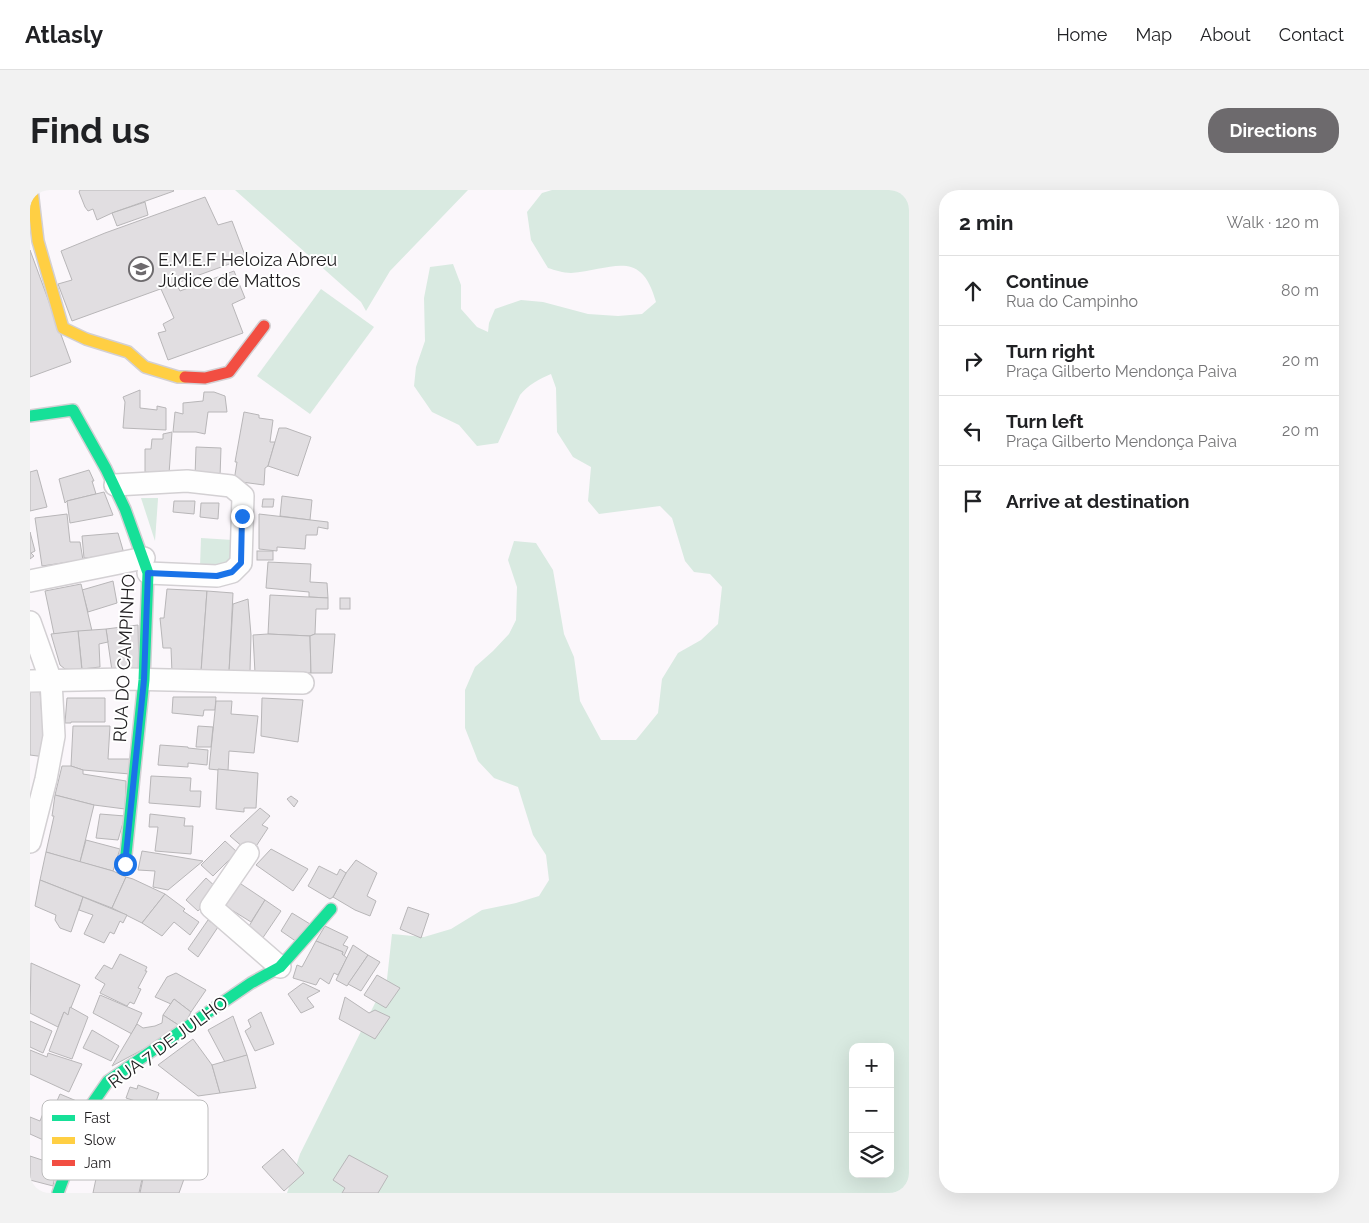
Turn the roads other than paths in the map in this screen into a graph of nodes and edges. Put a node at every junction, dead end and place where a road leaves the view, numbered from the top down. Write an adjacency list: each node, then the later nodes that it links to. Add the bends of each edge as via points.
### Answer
1 (32, 190): 2 (street, via 38,241 64,328 86,339 128,352 145,367 178,377 205,378 229,372)
2 (264, 326)
3 (30, 416): 4 (street, RUA DO CAMPINHO, via 73,410)
4 (115, 485): 5 (street, RUA DO CAMPINHO); 5 (street, via 187,480 231,486 243,496 241,563 232,572 217,576)
5 (146, 566): 6 (street); 8 (street, RUA DO CAMPINHO)
6 (30, 581)
7 (30, 622): 9 (street)
8 (144, 680): 9 (street); 10 (street); 13 (street, RUA DO CAMPINHO)
9 (40, 681): 11 (street, via 52,706 54,736)
10 (303, 683)
11 (30, 842)
12 (248, 853): 15 (street, via 211,906)
13 (125, 864)
14 (331, 909): 15 (street, RUA 7 DE JULHO)
15 (280, 967): 16 (street, RUA 7 DE JULHO, via 251,983 108,1081)
16 (95, 1100)
17 (63, 1180): 18 (street, RUA 7 DE JULHO)
18 (58, 1193)

